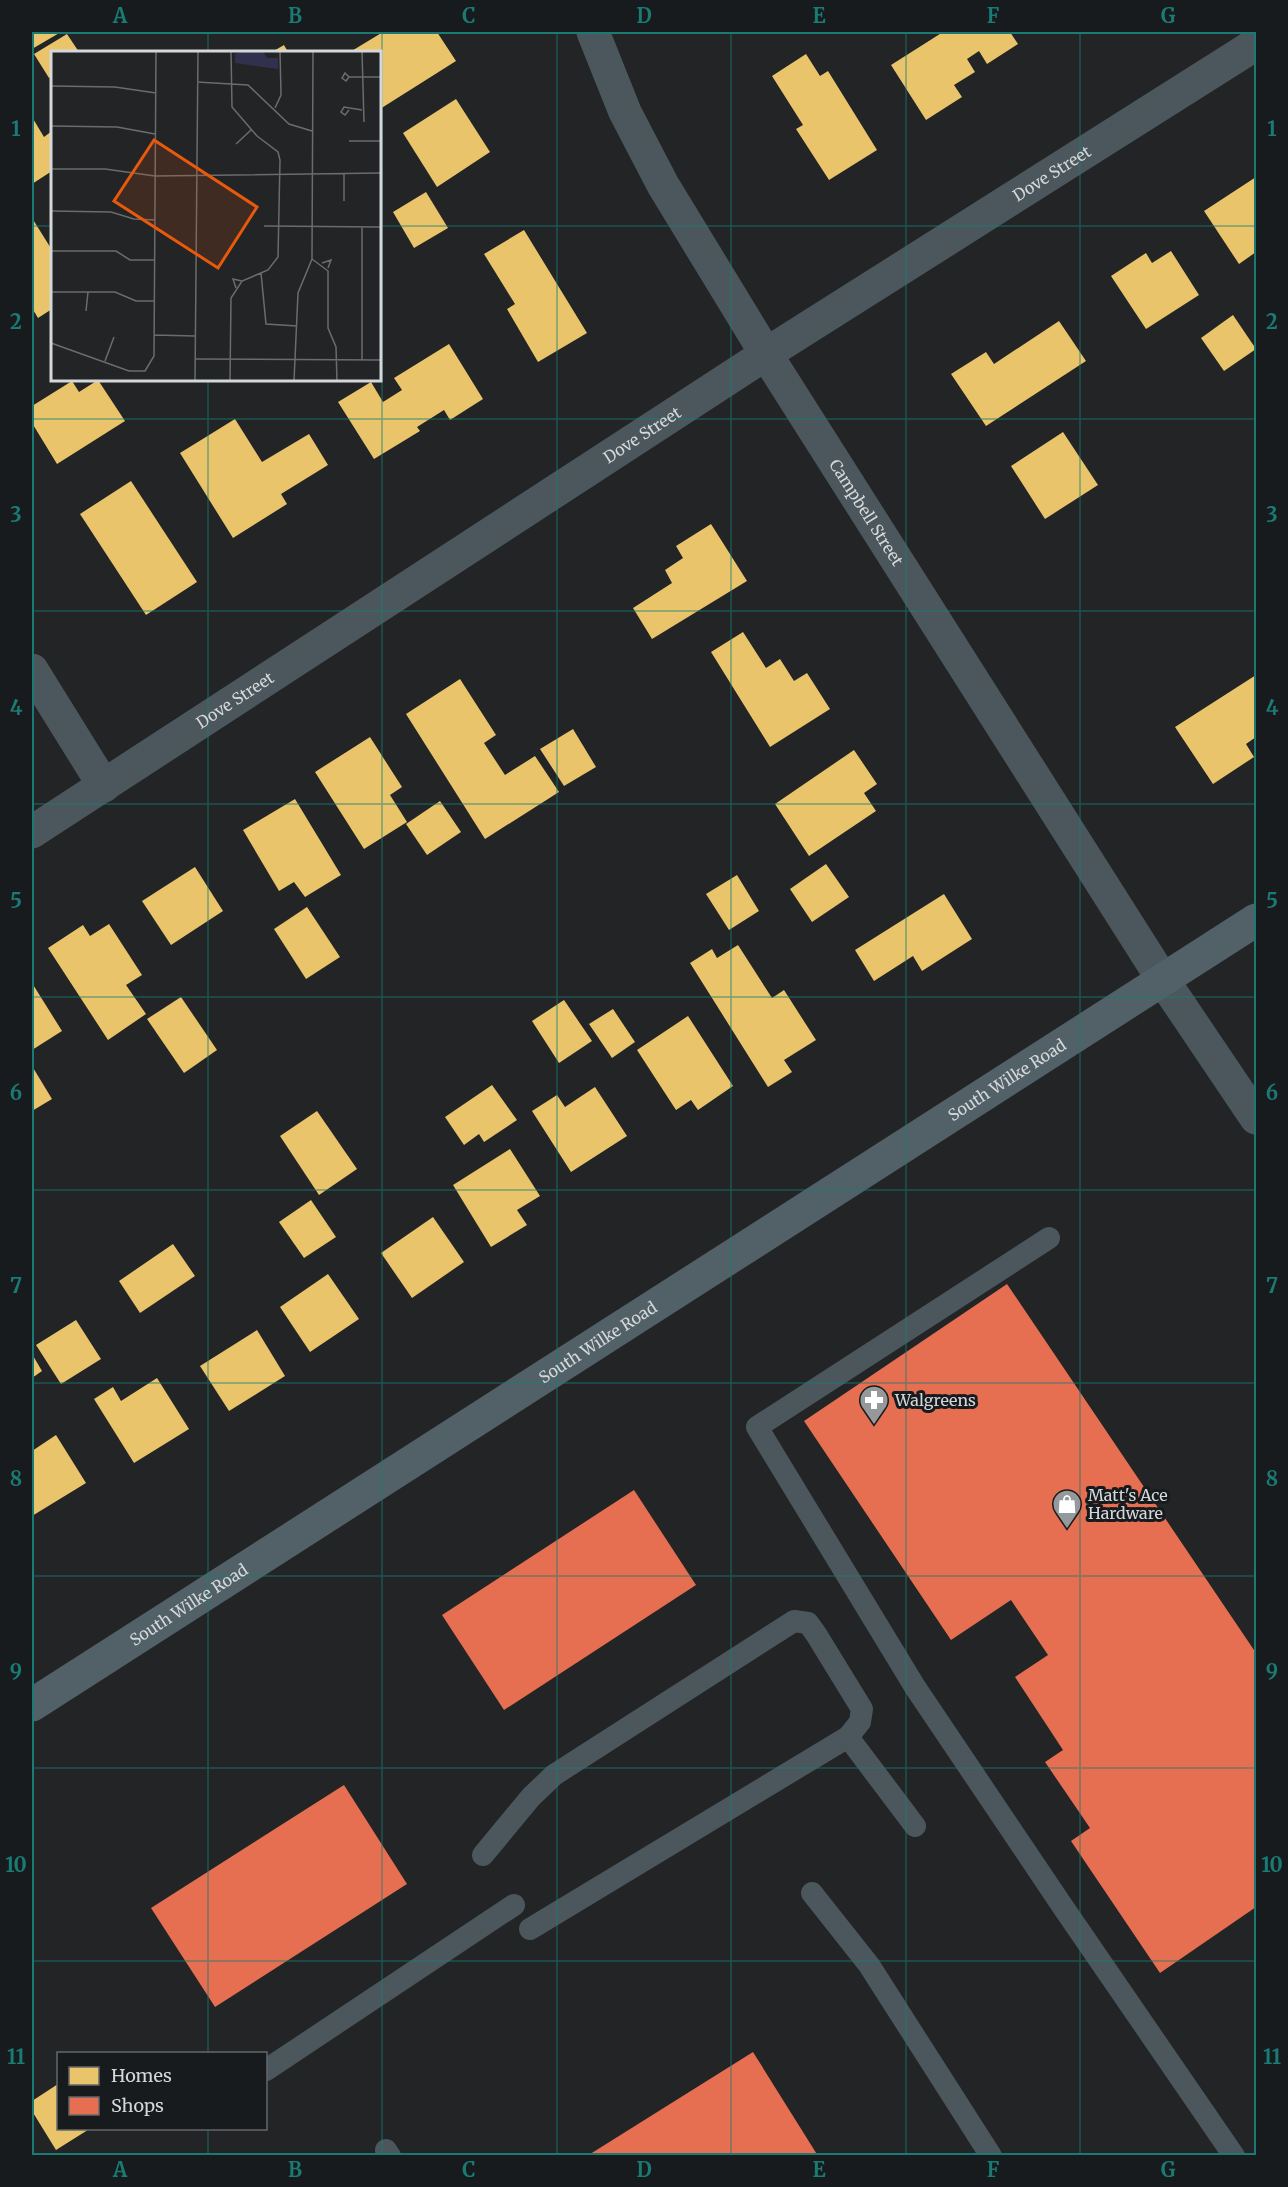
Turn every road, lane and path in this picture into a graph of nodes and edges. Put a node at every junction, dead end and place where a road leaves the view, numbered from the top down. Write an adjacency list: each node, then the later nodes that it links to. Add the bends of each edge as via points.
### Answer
1 (593, 32): 3 (street, Campbell Street, via 625,112 663,185)
2 (1257, 44): 3 (street, Dove Street)
3 (766, 354): 5 (street, Dove Street); 8 (street, Campbell Street)
4 (32, 670): 5 (street)
5 (104, 786): 6 (street, Dove Street)
6 (32, 832)
7 (1257, 920): 8 (main road, South Wilke Road)
8 (1163, 980): 9 (street, Campbell Street); 11 (main road, South Wilke Road)
9 (1252, 1101)
10 (1049, 1238): 20 (lane, via 757,1427 915,1687)
11 (32, 1705)
12 (848, 1737): 13 (lane); 14 (lane, via 860,1722 862,1709 808,1623 794,1621 554,1775); 17 (lane)
13 (915, 1826)
14 (483, 1856)
15 (812, 1893): 19 (lane, via 868,1965)
16 (514, 1905): 18 (lane)
17 (530, 1929)
18 (267, 2069)
19 (991, 2156)
20 (1234, 2156)

